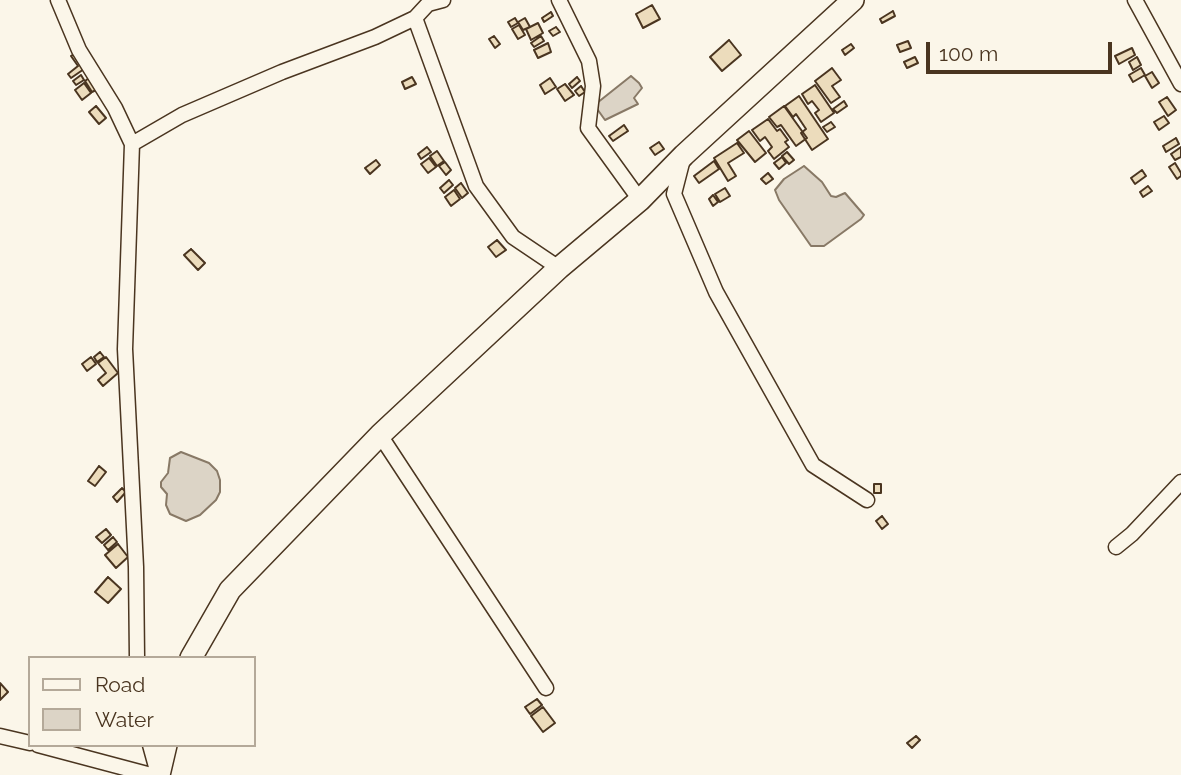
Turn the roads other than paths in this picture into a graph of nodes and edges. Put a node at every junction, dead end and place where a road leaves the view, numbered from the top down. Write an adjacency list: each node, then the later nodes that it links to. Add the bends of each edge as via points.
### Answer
1 (58, 0): 9 (street, via 79,50)
2 (443, 0): 6 (street)
3 (559, 0): 11 (street, via 589,61 593,86 588,128)
4 (853, 0): 10 (highway)
5 (1135, 0): 8 (street)
6 (425, 2): 7 (street)
7 (415, 18): 9 (street, via 182,115); 12 (street, via 476,186 513,237)
8 (1181, 84)
9 (132, 144): 17 (street, via 125,348)
10 (684, 155): 11 (highway); 15 (street, via 674,194 716,292 813,466)
11 (639, 200): 12 (highway)
12 (559, 268): 13 (highway)
13 (380, 435): 18 (highway, via 230,590); 19 (street)
14 (1181, 482): 16 (street)
15 (867, 500)
16 (1116, 547)
17 (138, 656)
18 (192, 656)
19 (546, 688)
20 (0, 736): 21 (street)
21 (28, 743)
22 (46, 747): 25 (street)
23 (151, 747): 26 (street)
24 (165, 747): 26 (highway)
25 (151, 775)
26 (158, 775)

